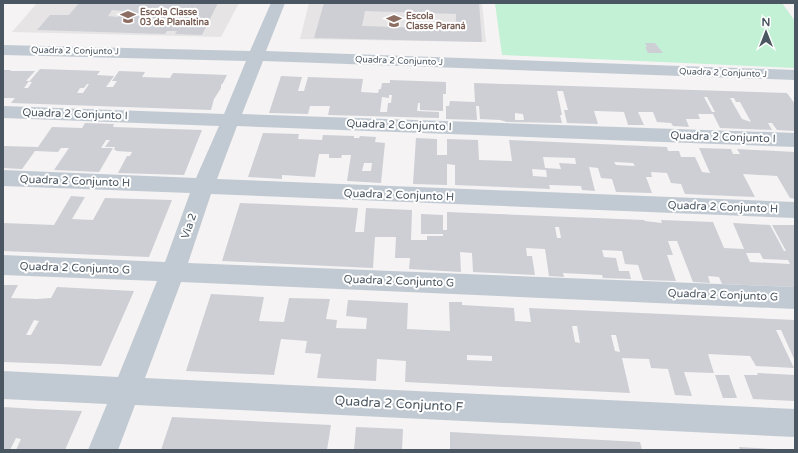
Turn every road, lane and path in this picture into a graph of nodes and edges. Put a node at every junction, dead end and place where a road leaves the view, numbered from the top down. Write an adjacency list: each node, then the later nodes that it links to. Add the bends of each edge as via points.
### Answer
1 (278, 3): 3 (street, Via 2)
2 (3, 50): 3 (street, Quadra 2 Conjunto J)
3 (256, 56): 4 (street, Quadra 2 Conjunto J); 6 (street, Via 2)
4 (795, 75)
5 (3, 112): 6 (street, Quadra 2 Conjunto I)
6 (229, 119): 7 (street, Quadra 2 Conjunto I); 9 (street, Via 2)
7 (795, 140)
8 (3, 178): 9 (street, Quadra 2 Conjunto H)
9 (203, 187): 10 (street, Quadra 2 Conjunto H); 12 (street, Via 2)
10 (795, 210)
11 (3, 265): 12 (street, Quadra 2 Conjunto G)
12 (173, 272): 13 (street, Quadra 2 Conjunto G); 15 (street, Via 2)
13 (795, 298)
14 (3, 385): 15 (street, Quadra 2 Conjunto F)
15 (127, 391): 16 (street, Quadra 2 Conjunto F); 17 (street, Via 2)
16 (795, 423)
17 (103, 450)

